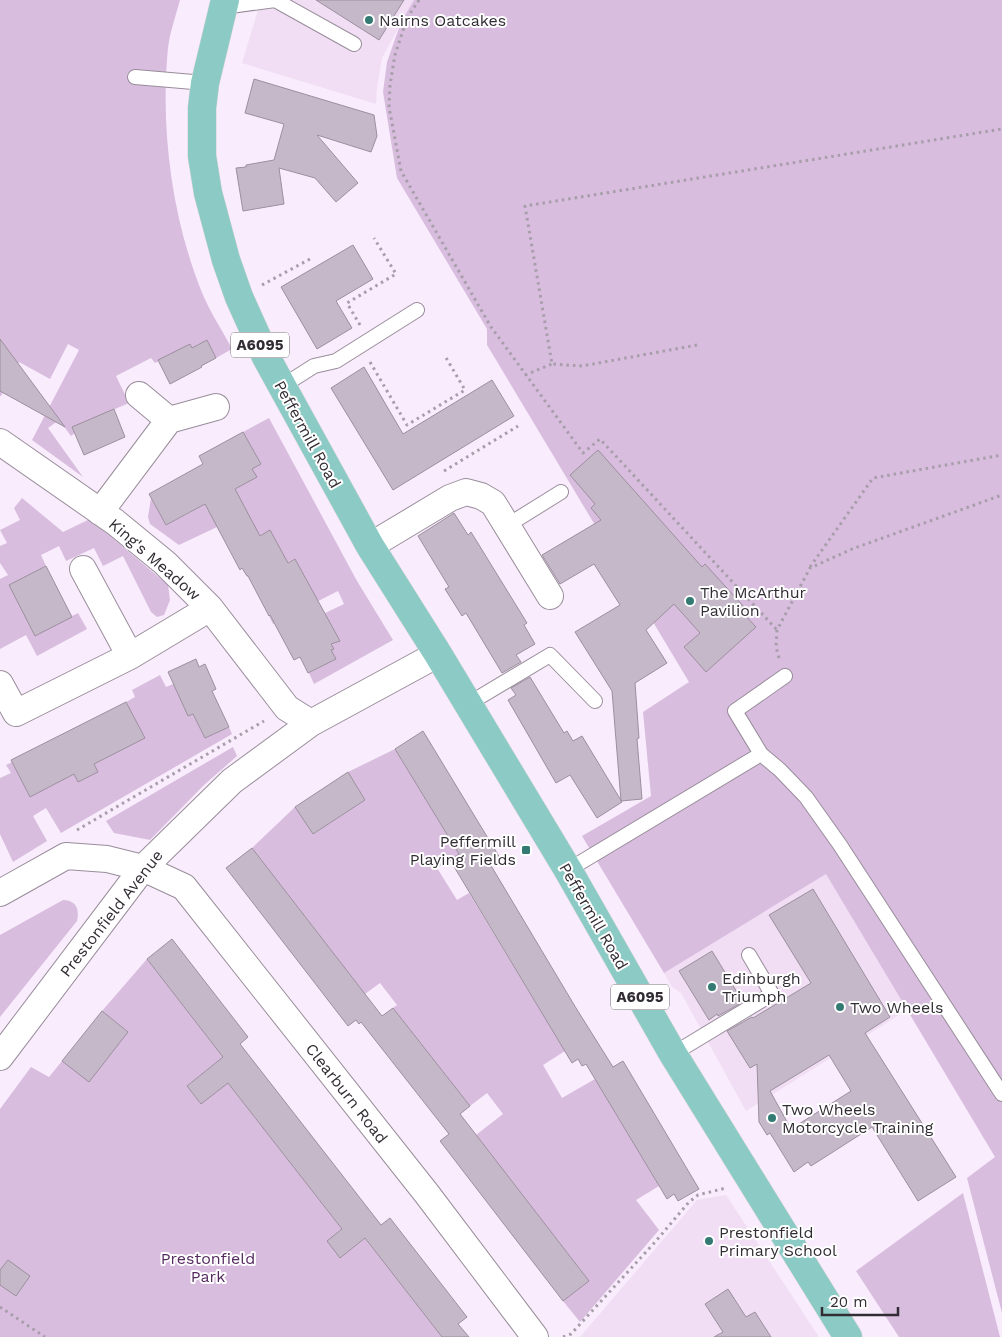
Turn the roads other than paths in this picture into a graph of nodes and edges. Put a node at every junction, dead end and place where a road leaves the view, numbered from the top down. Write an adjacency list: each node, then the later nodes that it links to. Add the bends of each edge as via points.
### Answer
1 (224, 4): 2 (lane, via 275,0); 4 (main road, Peffermill Road / A6095)
2 (354, 44)
3 (135, 77): 4 (lane)
4 (205, 83): 6 (main road, Peffermill Road / A6095, via 202,148 208,193 239,297)
5 (417, 310): 6 (lane, via 336,361 314,366)
6 (281, 386): 14 (main road, Peffermill Road / A6095)
7 (139, 395): 9 (street)
8 (216, 407): 9 (street)
9 (169, 420): 12 (street, King's Meadow)
10 (0, 442): 12 (street, King's Meadow)
11 (561, 492): 13 (lane)
12 (100, 512): 17 (street, King's Meadow, via 165,563)
13 (508, 525): 14 (street, via 493,503 466,492 450,498); 16 (street)
14 (370, 546): 18 (main road, Peffermill Road / A6095)
15 (83, 569): 19 (street)
16 (550, 596)
17 (210, 608): 19 (street, King's Meadow); 24 (street, King's Meadow, via 287,708)
18 (438, 654): 23 (main road, Peffermill Road / A6095); 24 (street, Prestonfield Avenue)
19 (130, 656): 21 (street, King's Meadow, via 16,713)
20 (785, 676): 25 (lane, via 735,711)
21 (0, 684)
22 (596, 701): 23 (lane, via 550,655)
23 (468, 704): 27 (main road, Peffermill Road / A6095)
24 (311, 723): 26 (street, Prestonfield Avenue, via 232,782)
25 (761, 754): 27 (lane); 32 (lane, via 806,797)
26 (143, 868): 28 (street, Clearburn Road, via 107,859 66,856); 31 (street, Prestonfield Avenue); 33 (street, Clearburn Road, via 184,887 427,1194)
27 (568, 870): 30 (main road, Peffermill Road / A6095)
28 (0, 894)
29 (749, 955): 30 (lane, via 772,994)
30 (673, 1054): 34 (main road, Peffermill Road / A6095)
31 (0, 1057)
32 (1002, 1094)
33 (535, 1337)
34 (848, 1337)

